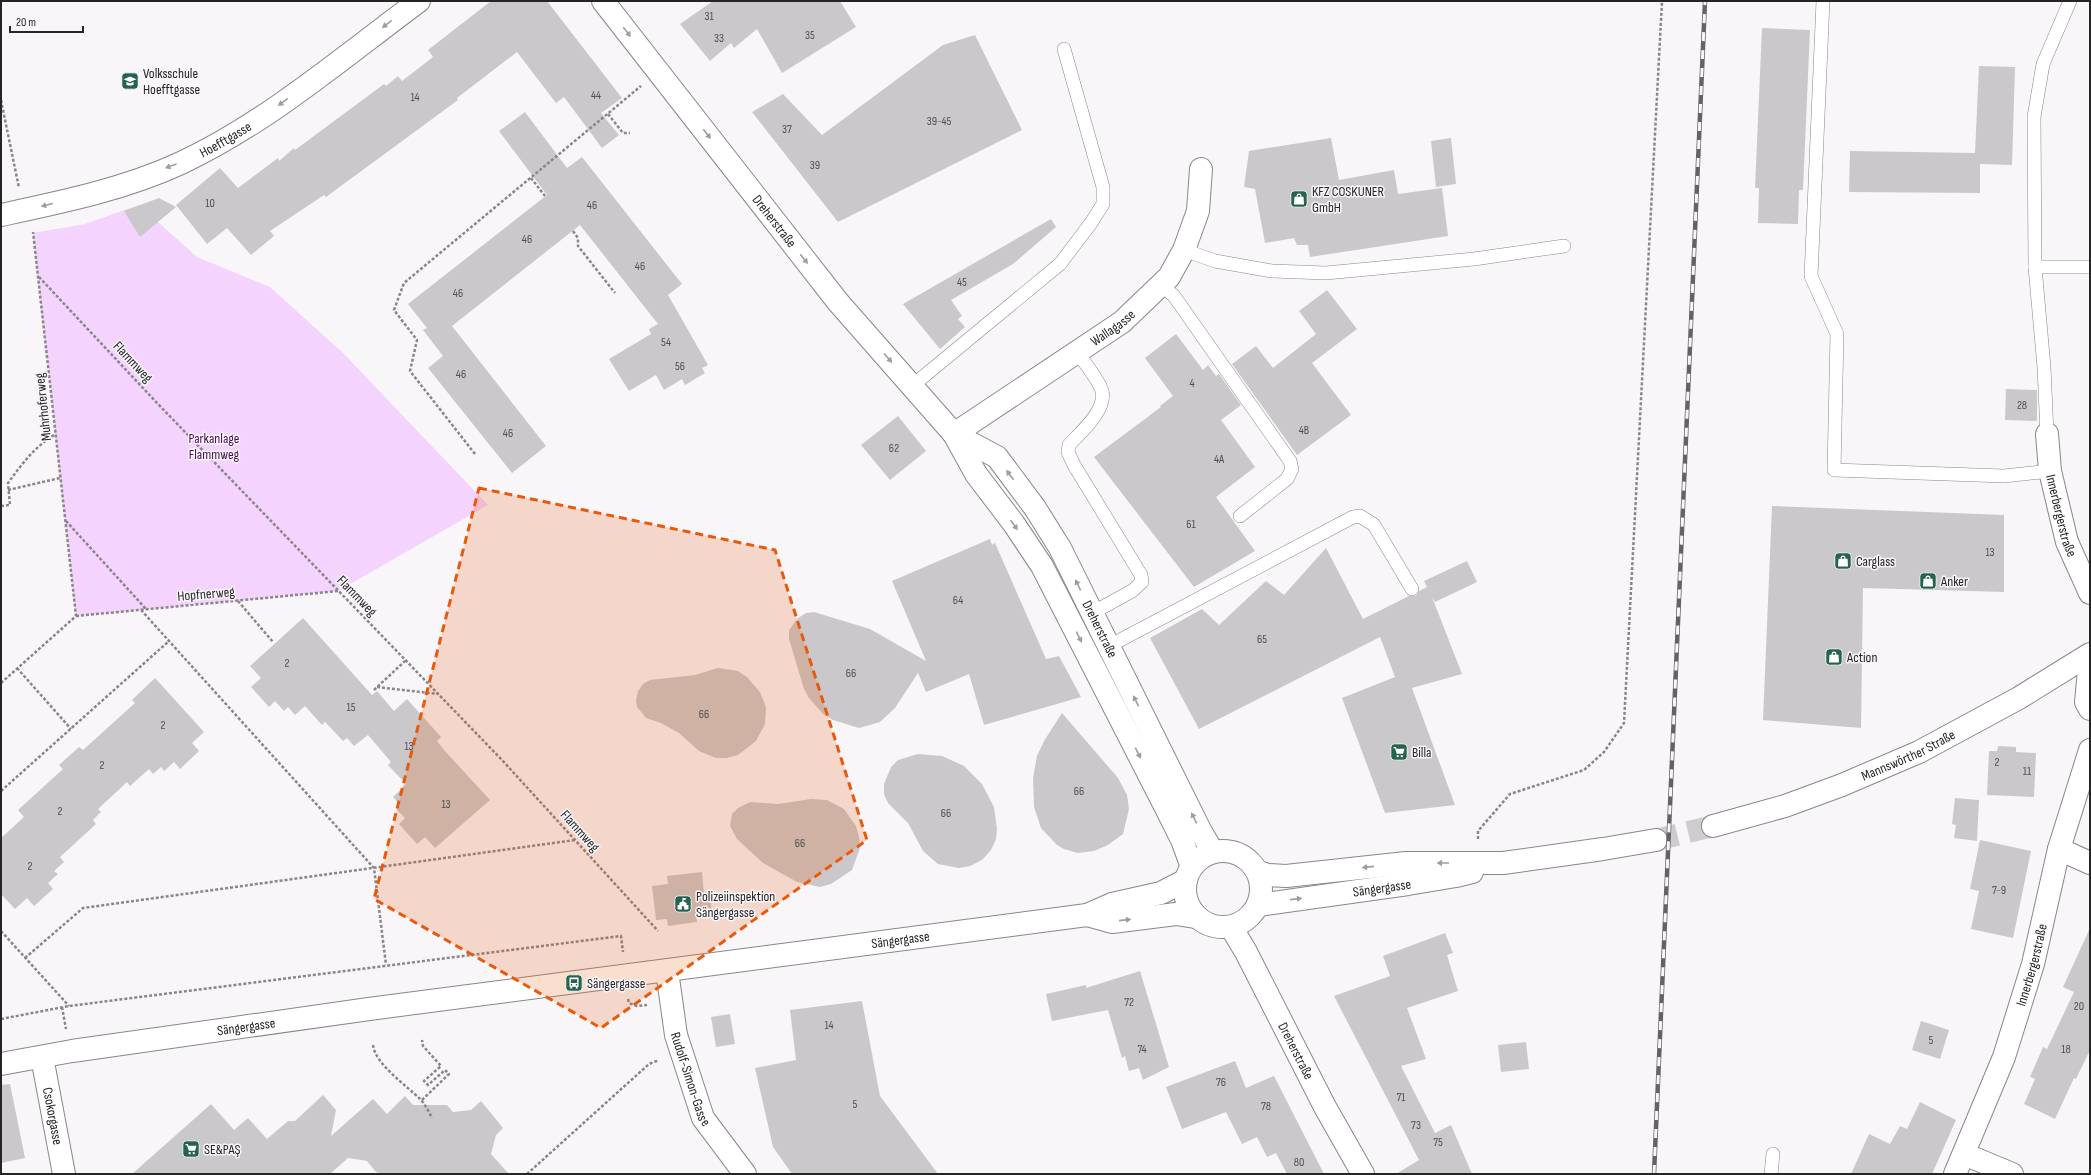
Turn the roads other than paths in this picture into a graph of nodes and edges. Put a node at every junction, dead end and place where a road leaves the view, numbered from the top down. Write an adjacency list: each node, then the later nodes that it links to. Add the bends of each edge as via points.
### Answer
1 (419, 1): 7 (street, Hoefftgasse, one-way to 7, via 263,117 181,163 104,191)
2 (603, 1): 14 (street, Dreherstraße, one-way to 14, via 838,302)
3 (1822, 1): 17 (lane, via 1811,276 1837,334 1834,470 2004,476)
4 (2070, 1): 10 (lane, via 2043,64 2034,117)
5 (1064, 49): 14 (lane, via 1103,187 1103,204 1060,264)
6 (1201, 169): 9 (street, Wallagasse, via 1198,211)
7 (1, 215)
8 (1564, 246): 9 (lane, via 1474,259 1326,273 1272,271 1215,261)
9 (1184, 250): 12 (street, Wallagasse)
10 (2034, 267): 11 (lane); 16 (lane, via 2044,367)
11 (2090, 267)
12 (1162, 285): 13 (street, Wallagasse, via 1122,322); 18 (lane, via 1174,296 1290,461 1292,469 1287,479)
13 (1077, 352): 15 (street, Wallagasse); 21 (lane, via 1102,391 1102,401 1096,415 1069,445 1068,452 1141,575 1142,582 1132,591)
14 (912, 386): 15 (street, Dreherstraße)
15 (954, 434): 21 (street, Dreherstraße, one-way to 15, via 1060,548 1035,508 997,457); 34 (street, Dreherstraße, one-way to 34, via 976,474 1042,566 1175,827)
16 (2047, 434): 17 (street, Innerbergerstraße)
17 (2050, 471): 20 (street, Innerbergerstraße, via 2068,542)
18 (1240, 516)
19 (1412, 589): 22 (lane, via 1374,525 1360,516 1353,517)
20 (2090, 593)
21 (1092, 613): 22 (street, Dreherstraße)
22 (1108, 646): 30 (street, Dreherstraße, one-way to 22)
23 (2090, 654): 27 (street, Mannswörther Straße, via 2019,698 1919,752 1785,806)
24 (2090, 660): 25 (street, via 2086,702)
25 (2090, 709)
26 (2090, 750): 29 (street, Innerbergerstraße)
27 (1713, 826)
28 (1656, 840): 31 (street, Sängergasse)
29 (2059, 849): 32 (street); 43 (street, Innerbergerstraße, via 2033,964 2020,1006 2004,1057)
30 (1213, 852): 33 (street, via 1234,852 1244,857); 34 (street, via 1201,858)
31 (1503, 862): 33 (street, Sängergasse, one-way to 33, via 1406,863 1286,876); 35 (street, Sängergasse, one-way to 31, via 1456,876)
32 (2090, 863)
33 (1258, 872): 35 (street, via 1261,894)
34 (1189, 873): 36 (street, Sängergasse, via 1161,893 1112,904); 37 (street, via 1184,893)
35 (1258, 905): 38 (street, via 1242,923)
36 (1087, 915): 37 (street, Sängergasse, one-way to 37, via 1112,922 1176,914); 39 (street, Sängergasse)
37 (1195, 917): 38 (street, via 1210,926)
38 (1231, 927): 46 (street, Dreherstraße)
39 (668, 971): 40 (street, Sängergasse, via 370,1009 72,1051); 45 (street, Rudolf-Simon-Gasse, via 676,1035 703,1118)
40 (42, 1058): 41 (street, Sängergasse); 44 (street, Csokorgasse)
41 (1, 1064)
42 (1773, 1154): 47 (lane)
43 (1964, 1154): 48 (street, Innerbergerstraße); 49 (street)
44 (64, 1174)
45 (745, 1174)
46 (1363, 1174)
47 (1771, 1174)
48 (1955, 1174)
49 (2012, 1174)

